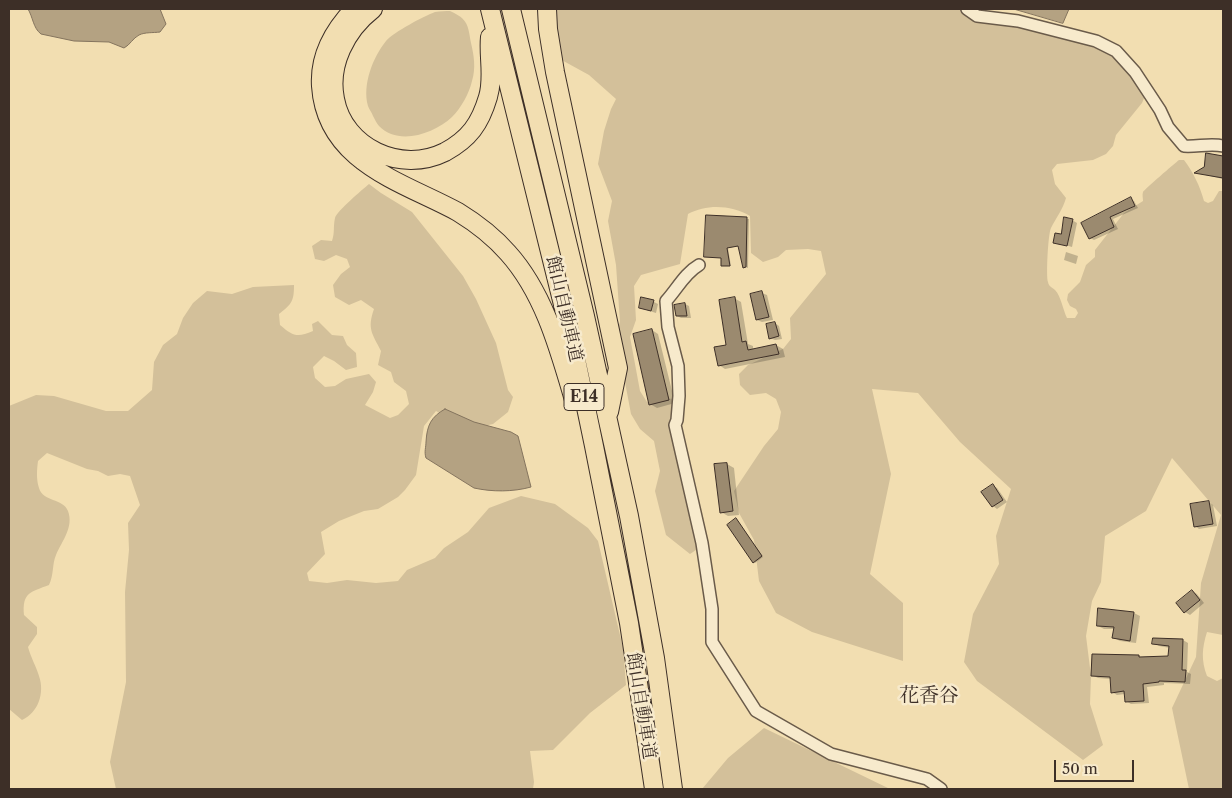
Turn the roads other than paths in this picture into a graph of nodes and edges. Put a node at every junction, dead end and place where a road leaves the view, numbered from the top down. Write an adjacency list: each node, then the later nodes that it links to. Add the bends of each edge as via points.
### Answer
1 (354, 9): 10 (highway, via 332,38 323,62 322,95 330,122 348,148 375,170 480,227 508,253 529,281 560,351)
2 (373, 9): 6 (highway, via 348,35 340,52 334,69 335,100 349,129 363,143 374,152 405,160 440,154 467,138 477,125 492,77)
3 (511, 9): 9 (highway, 館山自動車道 / E14)
4 (547, 9): 9 (highway, via 555,72 618,368)
5 (967, 9): 7 (street, via 976,16 1018,21 1096,41 1116,51 1135,72 1168,127 1184,146)
6 (490, 11): 10 (highway, 館山自動車道 / E14, via 571,336)
7 (1223, 146)
8 (699, 265): 13 (street, via 689,270 666,301 668,327 678,366 679,396 675,425 702,543 712,609 712,642 756,711 831,754 927,779)
9 (608, 418): 12 (highway, 館山自動車道 / E14, via 655,658)
10 (614, 545): 11 (highway, 館山自動車道 / E14)
11 (654, 789)
12 (673, 789)
13 (942, 789)

